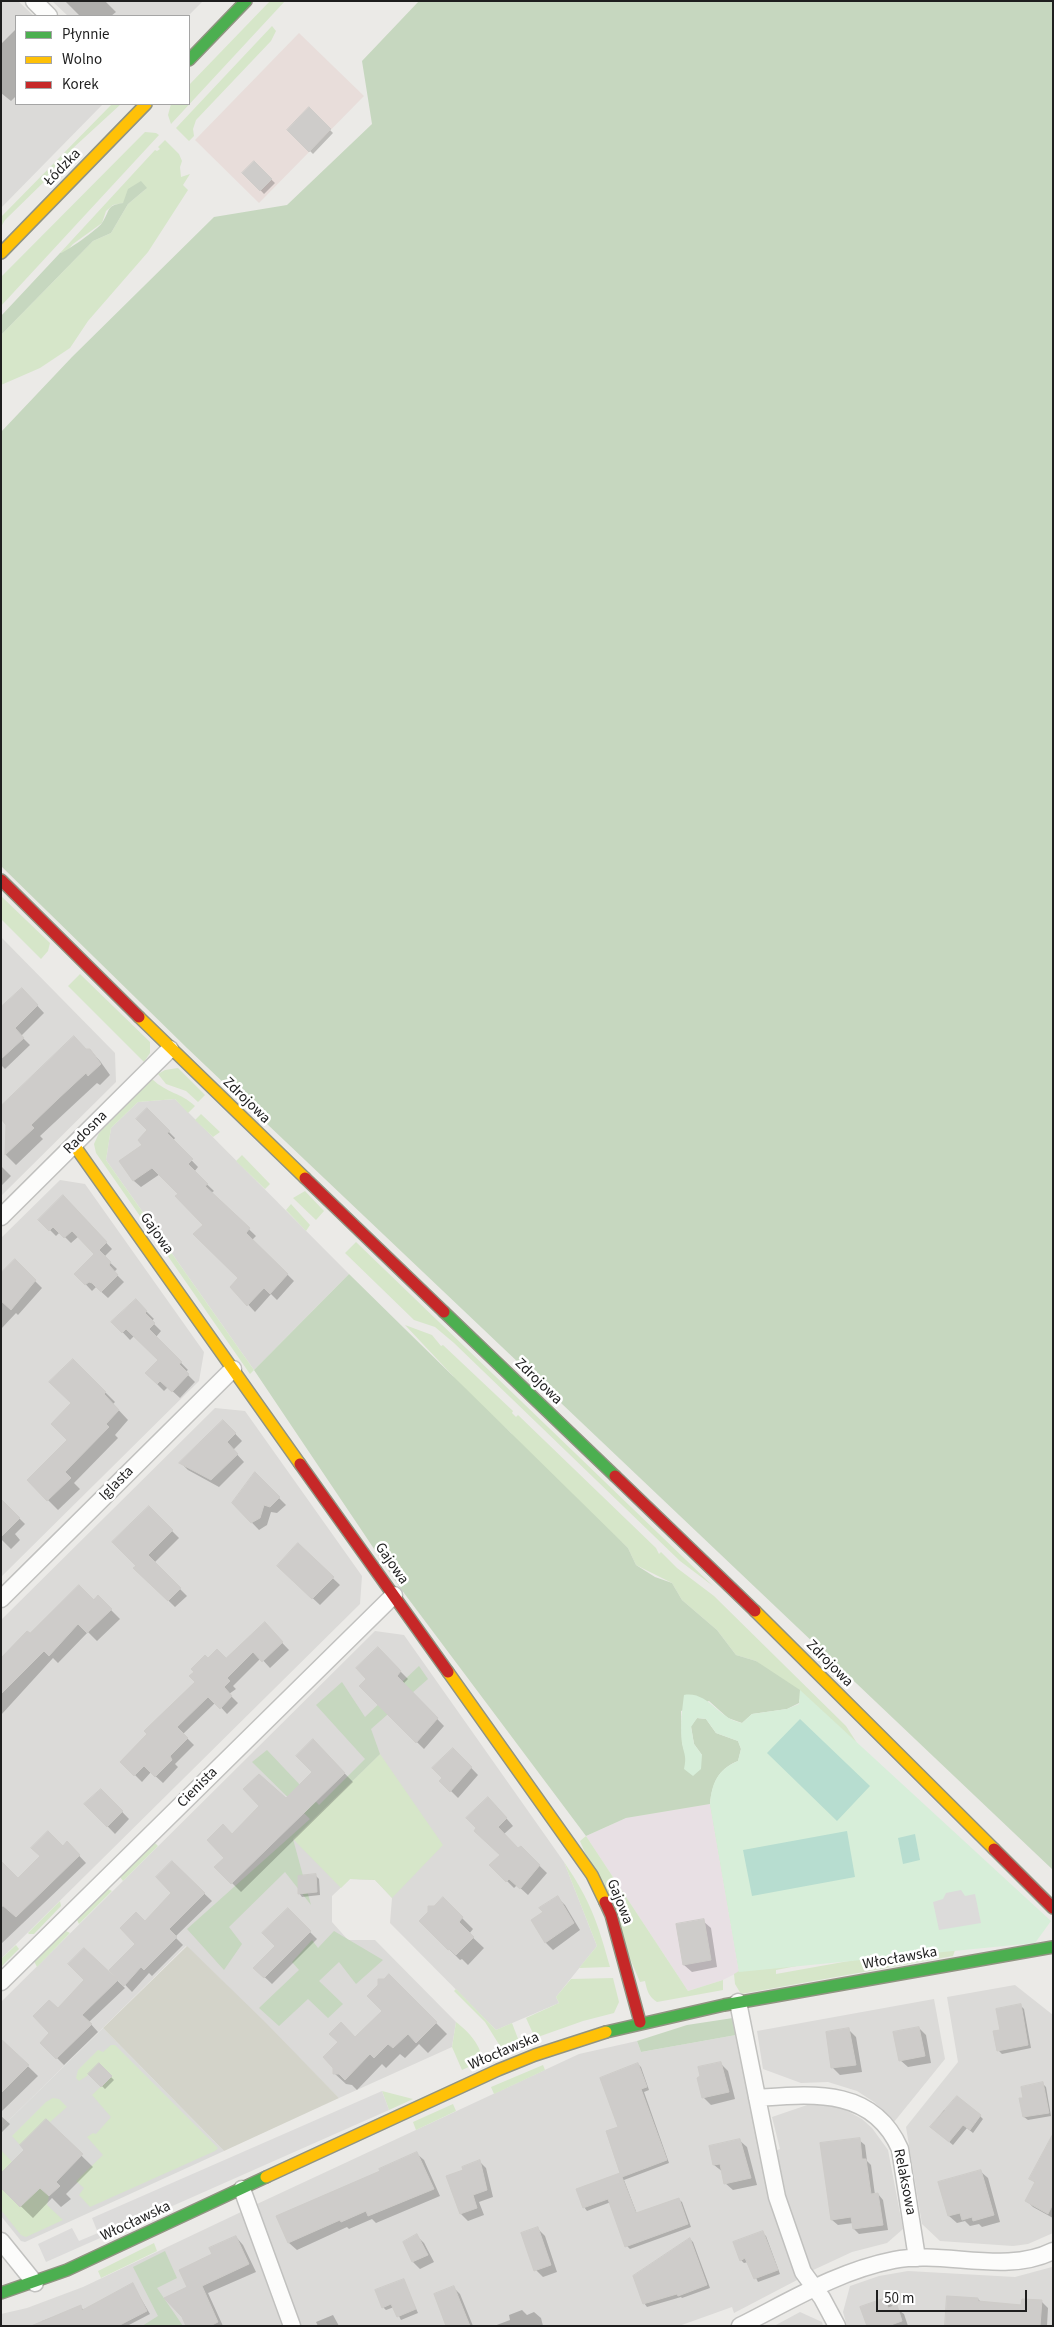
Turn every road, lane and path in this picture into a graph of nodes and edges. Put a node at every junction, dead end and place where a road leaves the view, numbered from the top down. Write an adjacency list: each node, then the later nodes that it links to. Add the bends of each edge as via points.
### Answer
1 (34, 1): 3 (street)
2 (246, 1): 4 (street)
3 (48, 15)
4 (190, 59)
5 (142, 105): 6 (street, Łódzka)
6 (1, 252)
7 (1, 880): 8 (street, Zdrojowa)
8 (170, 1048): 9 (street, Radosna); 14 (street, Zdrojowa, via 688,1546)
9 (74, 1145): 10 (street, Radosna); 11 (street, Gajowa)
10 (1, 1216)
11 (233, 1369): 12 (street, Gajowa); 13 (street, Iglasta)
12 (394, 1595): 16 (street, Cienista); 18 (street, Gajowa, via 592,1875 610,1915)
13 (1, 1599)
14 (1053, 1908)
15 (1053, 1947): 17 (street, Włocławska)
16 (1, 1982)
17 (738, 2002): 18 (street, Włocławska); 19 (street)
18 (640, 2022): 20 (street, Włocławska, via 568,2042 509,2066)
19 (757, 2098): 23 (street, Relaksowa, via 808,2094 836,2097 863,2108 882,2123 900,2149); 25 (street, via 777,2197 801,2267)
20 (242, 2189): 24 (street, Włocławska); 27 (street)
21 (1, 2241): 24 (street)
22 (1053, 2251): 23 (street, via 1017,2261)
23 (917, 2258): 25 (street, via 878,2264)
24 (35, 2283): 26 (street, Włocławska)
25 (814, 2288): 28 (street); 29 (street)
26 (1, 2293)
27 (292, 2326)
28 (740, 2326)
29 (836, 2326)

